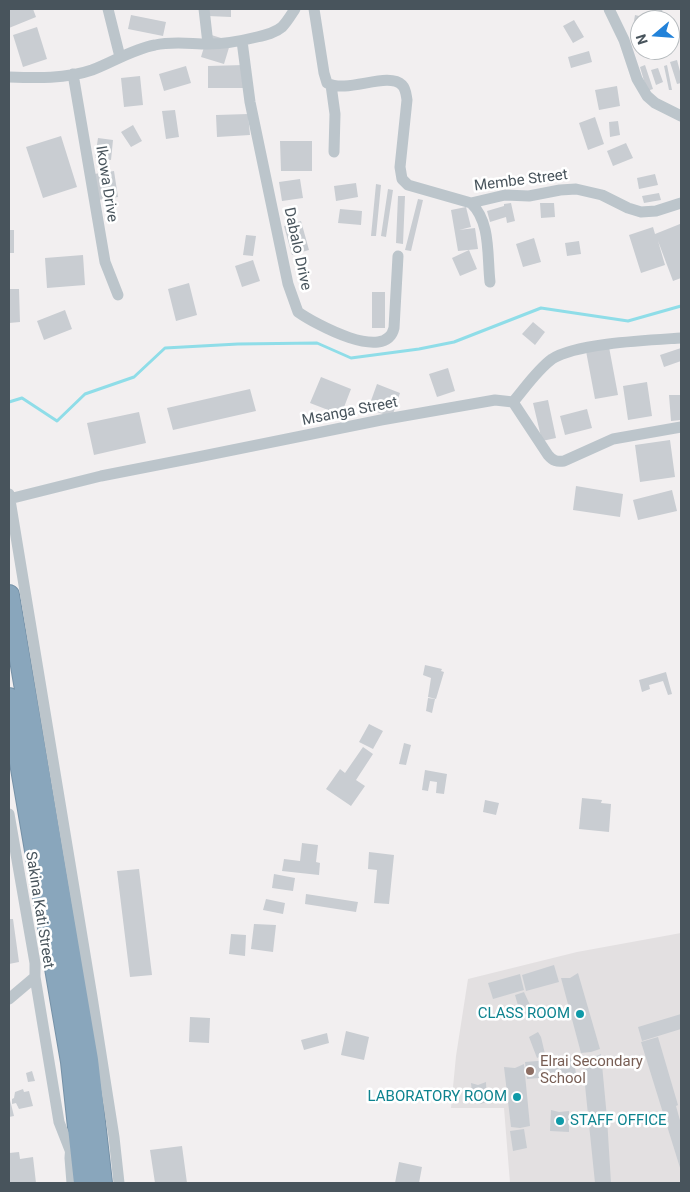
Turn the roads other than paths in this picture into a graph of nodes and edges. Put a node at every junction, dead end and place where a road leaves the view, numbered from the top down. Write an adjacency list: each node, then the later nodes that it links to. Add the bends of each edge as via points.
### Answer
1 (108, 9): 8 (street)
2 (204, 9): 7 (street)
3 (295, 9): 6 (street, via 278,30)
4 (314, 9): 11 (street, via 324,77)
5 (609, 9): 12 (street, via 647,96)
6 (242, 41): 7 (street); 16 (street, Dabalo Drive, via 250,102 288,284 298,312 340,335 375,343 384,341 394,328)
7 (208, 44): 8 (street, via 156,44)
8 (120, 57): 9 (street, via 91,70)
9 (72, 74): 10 (street); 18 (street, Ikowa Drive, via 104,262)
10 (9, 77)
11 (331, 85): 13 (street, via 335,114); 14 (street, Membe Street, via 361,85 387,80 401,84 407,100 400,167 404,183)
12 (681, 116)
13 (334, 152)
14 (471, 203): 15 (street, Membe Street, via 505,195 530,196 576,189 602,195 642,212 656,212); 17 (street, via 483,221)
15 (681, 203)
16 (398, 256)
17 (490, 282)
18 (118, 295)
19 (681, 338): 20 (street, via 590,347 565,354 540,370)
20 (513, 402): 21 (street, via 548,455 558,462 613,439); 22 (street, Msanga Street, via 495,400 380,420)
21 (681, 426)
22 (9, 497): 33 (street, via 114,1136)
23 (9, 595): 32 (highway, via 88,1060)
24 (9, 699): 28 (highway, via 71,1062)
25 (9, 814): 26 (street, Sakina Kati Street, via 34,950)
26 (35, 978): 27 (street, Sakina Kati Street); 29 (street, via 59,1122)
27 (9, 999)
28 (77, 1123): 29 (street); 31 (highway)
29 (70, 1150): 30 (street)
30 (72, 1183)
31 (84, 1183)
32 (102, 1183)
33 (119, 1183)

